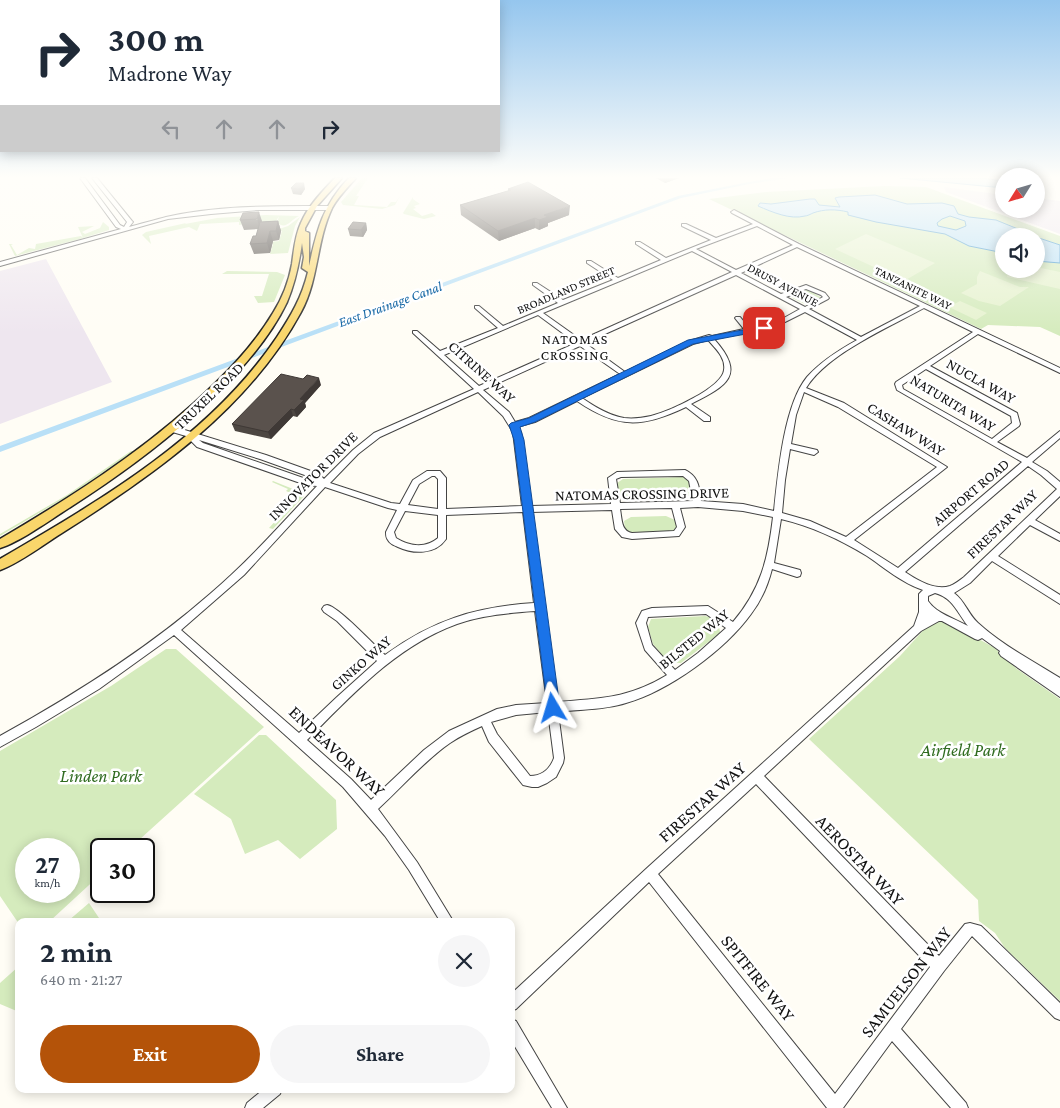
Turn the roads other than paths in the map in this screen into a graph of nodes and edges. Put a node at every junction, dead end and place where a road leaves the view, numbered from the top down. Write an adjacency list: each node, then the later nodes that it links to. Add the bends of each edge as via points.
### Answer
1 (135, 230): 8 (street)
2 (303, 230): 28 (main road, TRUXEL ROAD, via 288,290)
3 (306, 230): 17 (main road, via 304,242 308,256 305,264)
4 (322, 230): 17 (main road, TRUXEL ROAD)
5 (694, 230): 9 (street)
6 (743, 230): 9 (street, BROADLAND STREET)
7 (766, 230): 11 (street, TANZANITE WAY)
8 (127, 231): 15 (street); 16 (street)
9 (715, 240): 12 (street, BROADLAND STREET)
10 (638, 243): 13 (street)
11 (797, 245): 18 (street, INNOVATOR DRIVE); 23 (street, TANZANITE WAY)
12 (692, 249): 13 (street, BROADLAND STREET); 18 (street, DRUSY AVENUE)
13 (665, 260): 19 (street, BROADLAND STREET)
14 (589, 262): 19 (street)
15 (0, 264)
16 (0, 269)
17 (313, 272): 28 (main road, via 298,281 285,307); 48 (main road, TRUXEL ROAD, via 292,321 265,361 225,405)
18 (735, 272): 21 (street, DRUSY AVENUE); 35 (street, INNOVATOR DRIVE)
19 (617, 280): 22 (street, BROADLAND STREET)
20 (535, 284): 22 (street)
21 (782, 296): 25 (street, DRUSY AVENUE); 25 (street, via 806,287 825,296 825,300)
22 (563, 303): 26 (street, BROADLAND STREET)
23 (924, 306): 32 (street, TANZANITE WAY); 34 (street, BILSTED WAY)
24 (477, 307): 29 (street)
25 (806, 309): 30 (street, via 775,325); 34 (street, DRUSY AVENUE)
26 (539, 313): 29 (street, BROADLAND STREET); 35 (street)
27 (738, 318): 30 (street)
28 (270, 323): 46 (main road, TRUXEL ROAD, via 232,373)
29 (502, 328): 36 (street, BROADLAND STREET)
30 (748, 331): 33 (street)
31 (415, 332): 36 (street, CITRINE WAY)
32 (977, 332): 37 (street, NATURITA WAY); 38 (street, TANZANITE WAY)
33 (709, 337): 39 (street, via 691,342); 43 (street, via 726,358 727,374 720,385)
34 (862, 340): 41 (street, BILSTED WAY, via 824,364)
35 (580, 342): 39 (street); 40 (street, INNOVATOR DRIVE)
36 (440, 354): 40 (street, CITRINE WAY)
37 (926, 366): 49 (street, NUCLA WAY, via 1014,415 1016,424); 49 (street, NATURITA WAY, via 898,384 900,390)
38 (1060, 371)
39 (624, 374): 42 (street)
40 (478, 388): 45 (street, CITRINE WAY); 53 (street, INNOVATOR DRIVE, via 377,435 351,454)
41 (802, 389): 50 (street, BILSTED WAY); 65 (street, CASHAW WAY, via 840,405 943,467)
42 (577, 398): 43 (street, via 603,414 634,420 662,416); 45 (street)
43 (686, 404): 44 (street)
44 (707, 419)
45 (514, 425): 60 (street, CITRINE WAY)
46 (172, 429): 48 (street, NATOMAS CROSSING DRIVE); 66 (main road, TRUXEL ROAD, via 99,484)
47 (1060, 434): 52 (street, AIRPORT ROAD)
48 (190, 436): 53 (street, NATOMAS CROSSING DRIVE, via 200,445 309,483); 68 (main road, TRUXEL ROAD, via 120,490)
49 (992, 442): 52 (street, NATURITA WAY)
50 (787, 446): 51 (street); 62 (street, BILSTED WAY)
51 (814, 452)
52 (1027, 462): 54 (street, NATURITA WAY); 70 (street, AIRPORT ROAD)
53 (324, 484): 59 (street, NATOMAS CROSSING DRIVE); 82 (street, INNOVATOR DRIVE, via 255,558)
54 (1060, 487)
55 (1060, 491): 63 (street, FIRESTAR WAY)
56 (698, 504): 57 (street, NATOMAS CROSSING DRIVE); 58 (street, via 693,480 685,473 629,474 612,478); 62 (street, NATOMAS CROSSING DRIVE, via 736,506)
57 (675, 505): 58 (street, NATOMAS CROSSING DRIVE); 58 (street, via 681,527 676,534 632,536 624,535 619,529)
58 (615, 507): 60 (street, NATOMAS CROSSING DRIVE)
59 (403, 508): 61 (street, NATOMAS CROSSING DRIVE); 61 (street, via 416,482 434,473 442,478); 61 (street, via 390,536 398,544 410,548 425,548 439,542 443,536)
60 (528, 510): 61 (street, NATOMAS CROSSING DRIVE); 77 (street, CITRINE WAY)
61 (442, 512)
62 (778, 514): 65 (street, NATOMAS CROSSING DRIVE); 69 (street, BILSTED WAY)
63 (1029, 520): 64 (street); 67 (street, FIRESTAR WAY)
64 (1060, 538)
65 (848, 541): 70 (street, NATOMAS CROSSING DRIVE)
66 (0, 544)
67 (992, 557): 72 (street, FIRESTAR WAY); 74 (street)
68 (0, 565)
69 (770, 565): 71 (street); 80 (street, BILSTED WAY, via 759,594)
70 (895, 570): 73 (street, NATOMAS CROSSING DRIVE, via 917,584); 75 (street, NATOMAS CROSSING DRIVE, via 916,588)
71 (797, 573)
72 (967, 580): 73 (street, FIRESTAR WAY, via 953,589); 76 (street, FIRESTAR WAY, via 960,596)
73 (937, 590): 75 (street, via 924,594); 76 (street, via 950,594)
74 (1060, 600)
75 (923, 601): 79 (street, via 929,611); 81 (street, via 924,612)
76 (960, 606): 79 (street, via 957,617); 85 (street, via 980,632)
77 (540, 607): 83 (street, GINKO WAY, via 462,618 424,634); 87 (street, CITRINE WAY)
78 (327, 609): 83 (street)
79 (943, 618): 81 (street, FIRESTAR WAY, via 930,620); 86 (street, via 982,638)
80 (734, 628): 84 (street, BILSTED WAY); 84 (street, via 708,610 645,614 640,623 648,647)
81 (918, 628): 91 (street, FIRESTAR WAY)
82 (175, 630): 89 (street, ENDEAVOR WAY); 90 (street, INNOVATOR DRIVE, via 83,694)
83 (383, 660): 89 (street, GINKO WAY)
84 (674, 676): 87 (street, BILSTED WAY, via 650,690 617,701)
85 (1060, 684)
86 (1060, 692)
87 (553, 708): 88 (street, BILSTED WAY, via 513,712); 88 (street, CITRINE WAY, via 558,765 537,782 523,778 493,738)
88 (484, 720): 92 (street, BILSTED WAY, via 447,739)
89 (300, 740): 92 (street, ENDEAVOR WAY)
90 (0, 742)
91 (757, 777): 93 (street, FIRESTAR WAY); 95 (street, AEROSTAR WAY)
92 (372, 808): 94 (street, ENDEAVOR WAY, via 394,835)
93 (650, 873): 96 (street, FIRESTAR WAY); 101 (street, SPITFIRE WAY)
94 (445, 918)
95 (939, 966): 97 (street, SAMUELSON WAY, via 970,929 976,931); 98 (street, SAMUELSON WAY)
96 (515, 1000)
97 (1060, 1013)
98 (892, 1030): 101 (street, SAMUELSON WAY); 104 (street)
99 (515, 1033): 103 (street)
100 (270, 1093): 102 (street)
101 (835, 1107)
102 (252, 1108)
103 (560, 1108)
104 (961, 1108)

